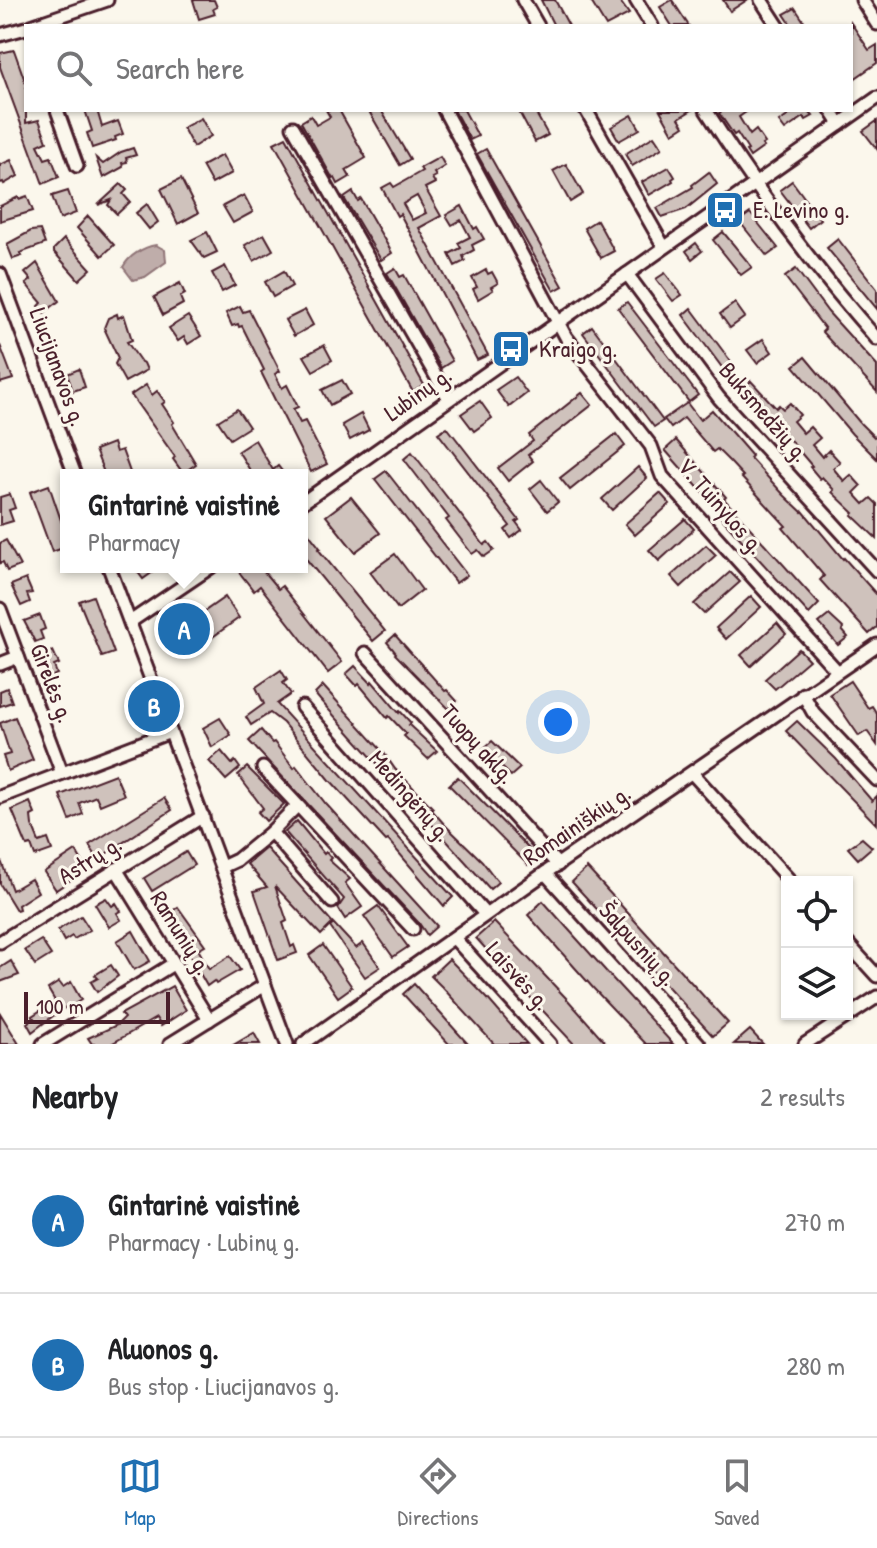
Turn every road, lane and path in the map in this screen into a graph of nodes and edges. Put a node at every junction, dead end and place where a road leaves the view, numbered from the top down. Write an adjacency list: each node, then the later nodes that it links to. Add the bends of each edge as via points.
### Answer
1 (107, 0): 6 (street)
2 (523, 0): 7 (street)
3 (636, 0): 8 (street)
4 (761, 0): 9 (street)
5 (862, 0): 10 (street)
6 (37, 24)
7 (537, 24)
8 (651, 24)
9 (777, 24)
10 (877, 24)
11 (24, 28): 12 (street)
12 (0, 35)
13 (877, 98): 19 (street, Lubinų g.)
14 (58, 112): 21 (street)
15 (445, 112): 27 (street)
16 (587, 112): 23 (street)
17 (707, 112): 22 (street)
18 (832, 112): 19 (street)
19 (840, 124): 22 (street, Lubinų g.)
20 (293, 127): 29 (street)
21 (77, 166)
22 (753, 184): 23 (street, Lubinų g.); 28 (street)
23 (664, 247): 25 (street, Lubinų g.)
24 (0, 274): 26 (street, Liucijanavos g.)
25 (627, 274): 27 (street, Lubinų g.); 32 (street, Buksmedžių g., via 719,398)
26 (4, 300): 30 (street, Liucijanavos g.)
27 (559, 321): 29 (street, Lubinų g.); 41 (street, V. Tuinylos g., via 651,446 662,476)
28 (877, 339)
29 (449, 399): 31 (street, Lubinų g.)
30 (73, 469)
31 (308, 499)
32 (877, 571)
33 (111, 573): 36 (street)
34 (202, 573): 36 (street)
35 (0, 609): 39 (street, Girelės g.)
36 (130, 622): 44 (street)
37 (877, 645): 41 (street, Romainiškių g.)
38 (365, 653): 53 (street, Tuopų aklg.)
39 (18, 657): 40 (street); 46 (street, Girelės g.)
40 (0, 664)
41 (837, 671): 42 (street, Romainiškių g.)
42 (803, 694): 47 (street, Romainiškių g.); 48 (street, via 813,712)
43 (302, 707): 59 (street, Medingėnų g.)
44 (170, 732): 46 (street); 51 (street)
45 (263, 768): 50 (street)
46 (62, 773): 49 (street)
47 (692, 773): 53 (street, Romainiškių g.); 57 (street)
48 (877, 780)
49 (0, 797)
50 (297, 806): 52 (street); 60 (street)
51 (203, 816): 54 (street); 55 (street, Astrų g.)
52 (271, 832): 54 (street); 58 (street)
53 (558, 865): 56 (street, Romainiškių g.)
54 (222, 867): 66 (street)
55 (116, 869): 62 (street, Astrų g.); 64 (street, Ramunių g.)
56 (545, 873): 59 (street, Romainiškių g.); 74 (street, Šalpusnių g.)
57 (786, 876)
58 (332, 902)
59 (485, 914): 61 (street, Romainiškių g.)
60 (413, 929)
61 (454, 938): 72 (street, Romainiškių g.); 73 (street, Laisvės g.)
62 (0, 942)
63 (852, 948): 65 (street)
64 (173, 964): 68 (street, Ramunių g.); 69 (street)
65 (877, 976)
66 (265, 985): 68 (street); 71 (street)
67 (877, 997): 75 (street)
68 (209, 1020): 70 (street)
69 (43, 1044)
70 (170, 1044)
71 (287, 1044)
72 (303, 1044)
73 (550, 1044)
74 (699, 1044)
75 (805, 1044)

